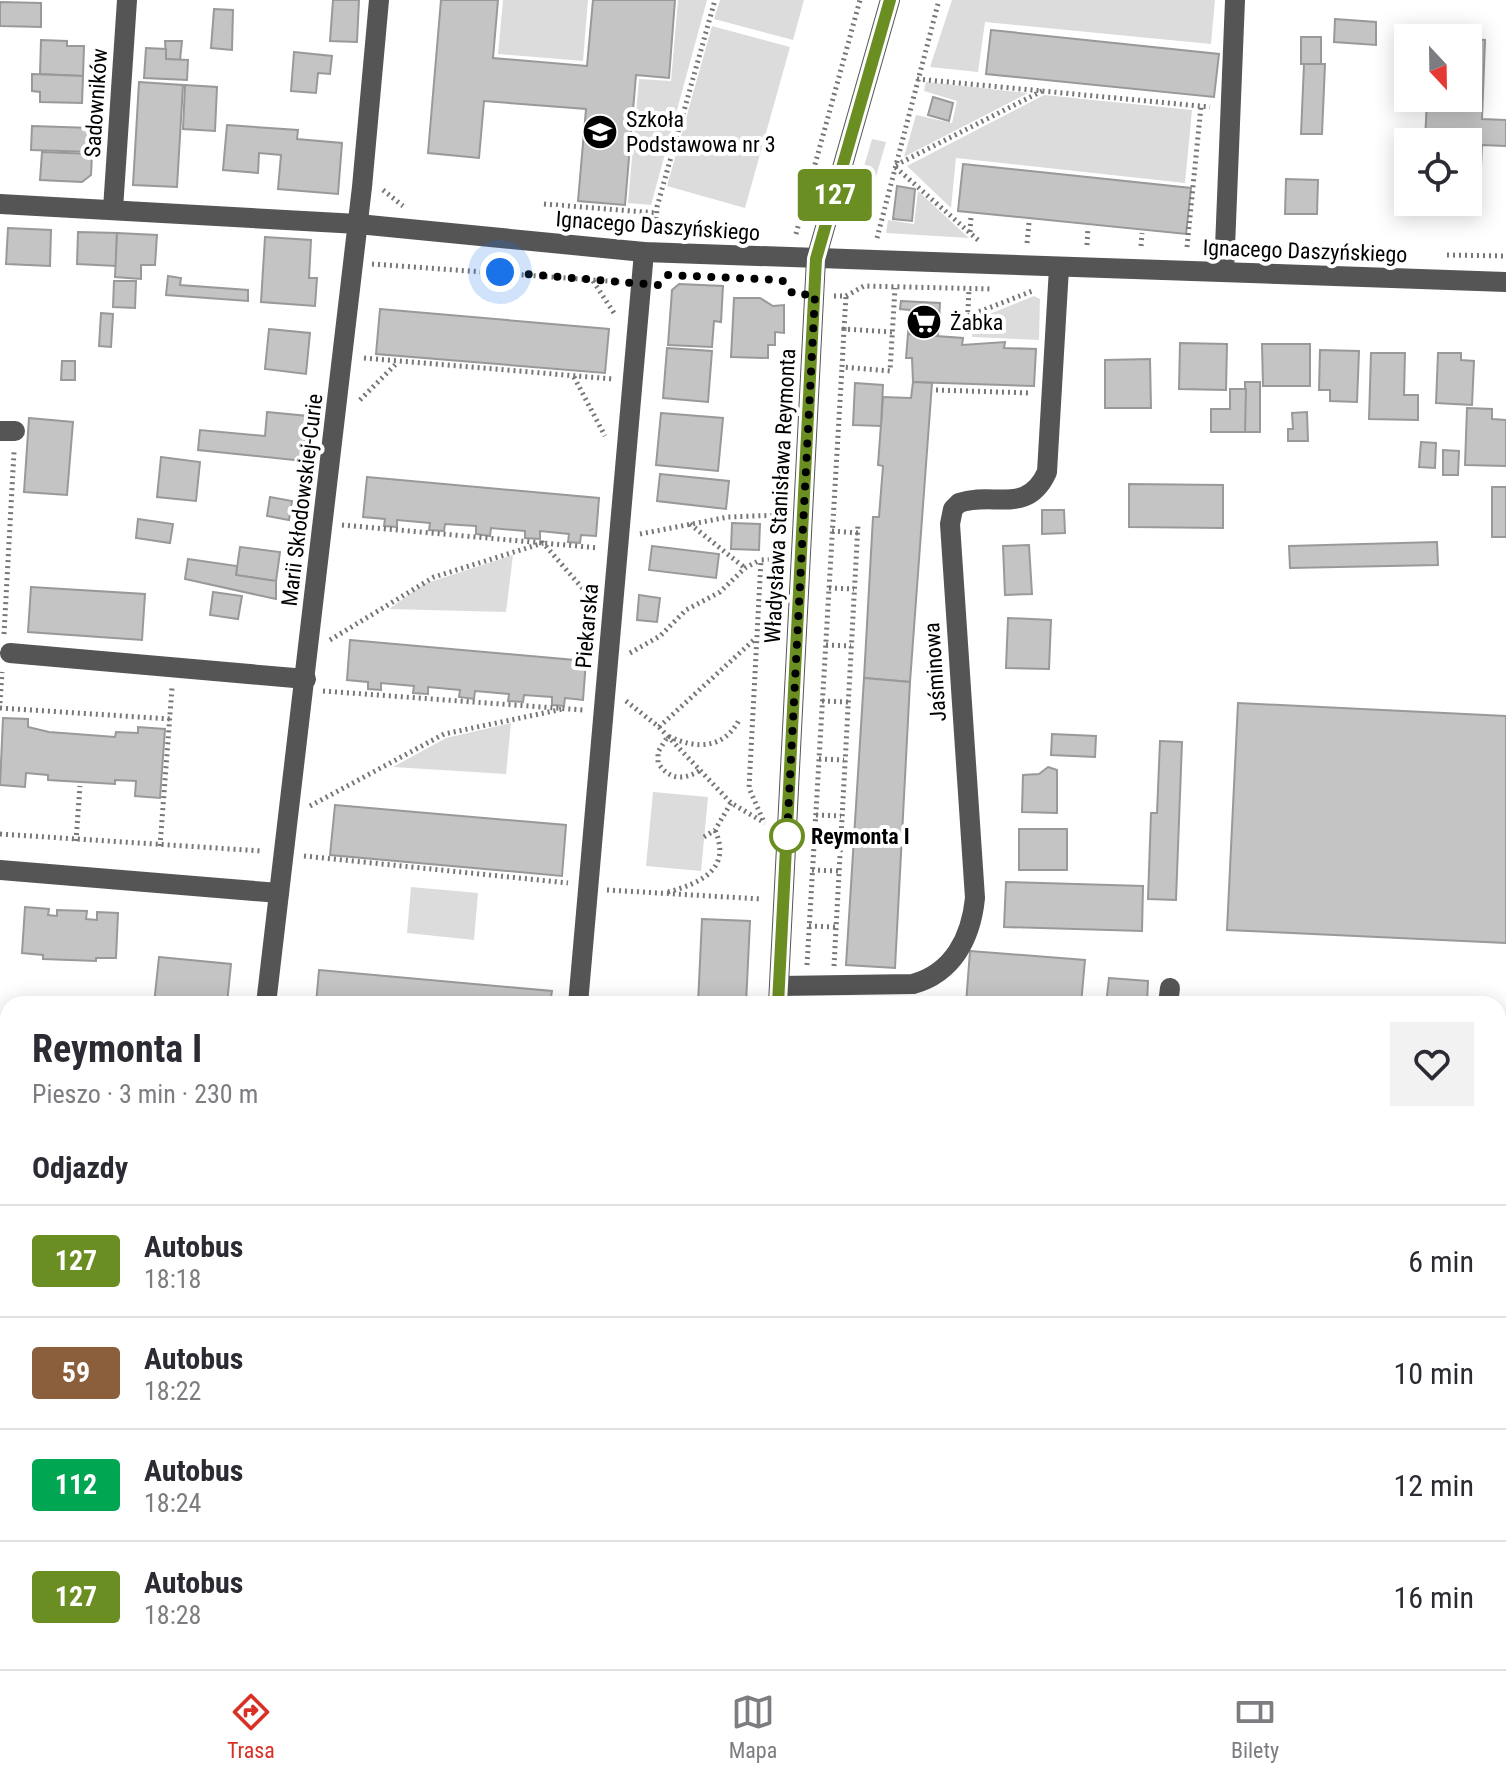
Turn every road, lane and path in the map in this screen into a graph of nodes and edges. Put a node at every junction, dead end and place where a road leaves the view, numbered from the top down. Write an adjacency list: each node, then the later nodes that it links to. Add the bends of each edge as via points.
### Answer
1 (127, 0): 15 (street, Sadowników)
2 (379, 0): 19 (street, Marii Skłodowskiej-Curie)
3 (715, 0): 16 (path)
4 (860, 0): 24 (path)
5 (890, 0): 33 (street, Władysława Stanisława Reymonta)
6 (939, 0): 8 (path)
7 (1235, 0): 11 (street)
8 (917, 79): 9 (path); 12 (path)
9 (1043, 90): 10 (path); 12 (path)
10 (1201, 106): 11 (path); 31 (path)
11 (1231, 110): 36 (street)
12 (894, 166): 22 (path); 25 (path)
13 (0, 204): 15 (street, Ignacego Daszyńskiego)
14 (544, 204): 16 (path)
15 (113, 209): 19 (street, Ignacego Daszyńskiego)
16 (657, 213): 20 (path)
17 (971, 216): 22 (path)
18 (1029, 223): 28 (path)
19 (358, 224): 32 (street, Ignacego Daszyńskiego); 86 (street, Marii Skłodowskiej-Curie)
20 (656, 225)
21 (1088, 227): 29 (path)
22 (970, 233): 26 (path); 27 (path)
23 (1142, 233): 30 (path)
24 (796, 234)
25 (877, 237)
26 (970, 241)
27 (980, 242)
28 (1027, 243)
29 (1087, 245)
30 (1141, 246)
31 (1187, 247)
32 (644, 252): 33 (street, Ignacego Daszyńskiego); 39 (street, Piekarska)
33 (816, 259): 35 (street, Ignacego Daszyńskiego); 44 (street, Władysława Stanisława Reymonta)
34 (373, 263): 37 (path)
35 (1059, 268): 36 (street, Ignacego Daszyńskiego); 127 (street, Jaśminowa, via 1047,472 1035,492 1024,497 959,503 950,524 973,919 957,953 930,979)
36 (1224, 272): 38 (street, Ignacego Daszyńskiego)
37 (593, 280): 39 (path); 47 (path)
38 (1506, 282)
39 (641, 284): 83 (street, Piekarska)
40 (864, 286): 45 (path)
41 (895, 288): 50 (path)
42 (969, 289): 46 (path)
43 (1035, 290): 46 (path)
44 (815, 295): 45 (path); 128 (street, Władysława Stanisława Reymonta)
45 (846, 296): 48 (path)
46 (968, 316): 49 (path)
47 (620, 321)
48 (844, 329): 50 (path); 53 (path)
49 (967, 330)
50 (892, 332): 53 (path, via 890,371)
51 (362, 358): 52 (path)
52 (399, 362): 54 (path); 58 (path)
53 (842, 367): 67 (path)
54 (574, 377): 55 (path); 60 (path)
55 (614, 380)
56 (936, 390): 57 (path)
57 (1041, 393)
58 (356, 404)
59 (7, 431): 82 (path)
60 (610, 444)
61 (782, 499): 62 (path)
62 (781, 515): 63 (path); 66 (path)
63 (690, 524): 69 (path); 74 (path)
64 (858, 524): 68 (path)
65 (342, 525): 70 (path)
66 (780, 530)
67 (832, 531): 68 (path); 75 (path)
68 (858, 533): 76 (path)
69 (633, 536)
70 (543, 543): 72 (path); 77 (path); 79 (path, via 434,577)
71 (779, 545): 73 (path, via 779,560)
72 (600, 548)
73 (761, 560): 74 (path); 78 (path)
74 (745, 568): 83 (path, via 720,592 686,610 660,636)
75 (829, 588): 76 (path); 80 (path)
76 (854, 589): 81 (path)
77 (593, 600)
78 (757, 638): 95 (path); 105 (path, via 749,788)
79 (329, 641)
80 (826, 645): 81 (path); 88 (path)
81 (851, 646): 89 (path)
82 (5, 653): 84 (street); 85 (path)
83 (608, 665): 87 (street, Piekarska)
84 (173, 670): 86 (street); 94 (path)
85 (1, 676): 90 (path)
86 (315, 685): 91 (path); 120 (street, Marii Skłodowskiej-Curie)
87 (606, 689): 95 (path); 119 (street, Piekarska)
88 (822, 701): 89 (path); 97 (path)
89 (848, 702): 98 (path)
90 (0, 706): 94 (path)
91 (563, 709): 92 (path); 102 (path, via 444,734)
92 (584, 710)
93 (740, 718): 96 (path, via 714,743 685,744)
94 (170, 719): 111 (path)
95 (659, 727): 96 (path)
96 (668, 736): 99 (path); 99 (path, via 658,752 663,771 682,779)
97 (819, 759): 98 (path); 103 (path)
98 (844, 760): 104 (path)
99 (699, 771): 101 (path)
100 (80, 786): 110 (path)
101 (731, 803): 105 (path); 106 (path)
102 (310, 806)
103 (816, 815): 104 (path); 115 (path)
104 (841, 816): 116 (path)
105 (765, 824): 109 (path)
106 (715, 830): 108 (path); 121 (path, via 721,850 715,869 694,884)
107 (0, 834): 110 (path)
108 (704, 837)
109 (765, 839)
110 (76, 841): 111 (path)
111 (160, 846): 112 (path)
112 (263, 851)
113 (304, 856): 117 (path)
114 (0, 870): 120 (street)
115 (812, 870): 116 (path); 124 (path)
116 (838, 871): 125 (path)
117 (569, 883)
118 (762, 884): 122 (path)
119 (590, 889): 121 (path); 130 (street, Piekarska)
120 (279, 893): 129 (street, Marii Skłodowskiej-Curie)
121 (663, 893): 122 (path)
122 (761, 899): 123 (path)
123 (761, 914)
124 (809, 926): 125 (path); 126 (path)
125 (835, 927): 127 (path)
126 (807, 985): 127 (street, Jaśminowa); 128 (street, Jaśminowa)
127 (833, 985)
128 (779, 995)
129 (267, 996)
130 (579, 996)

